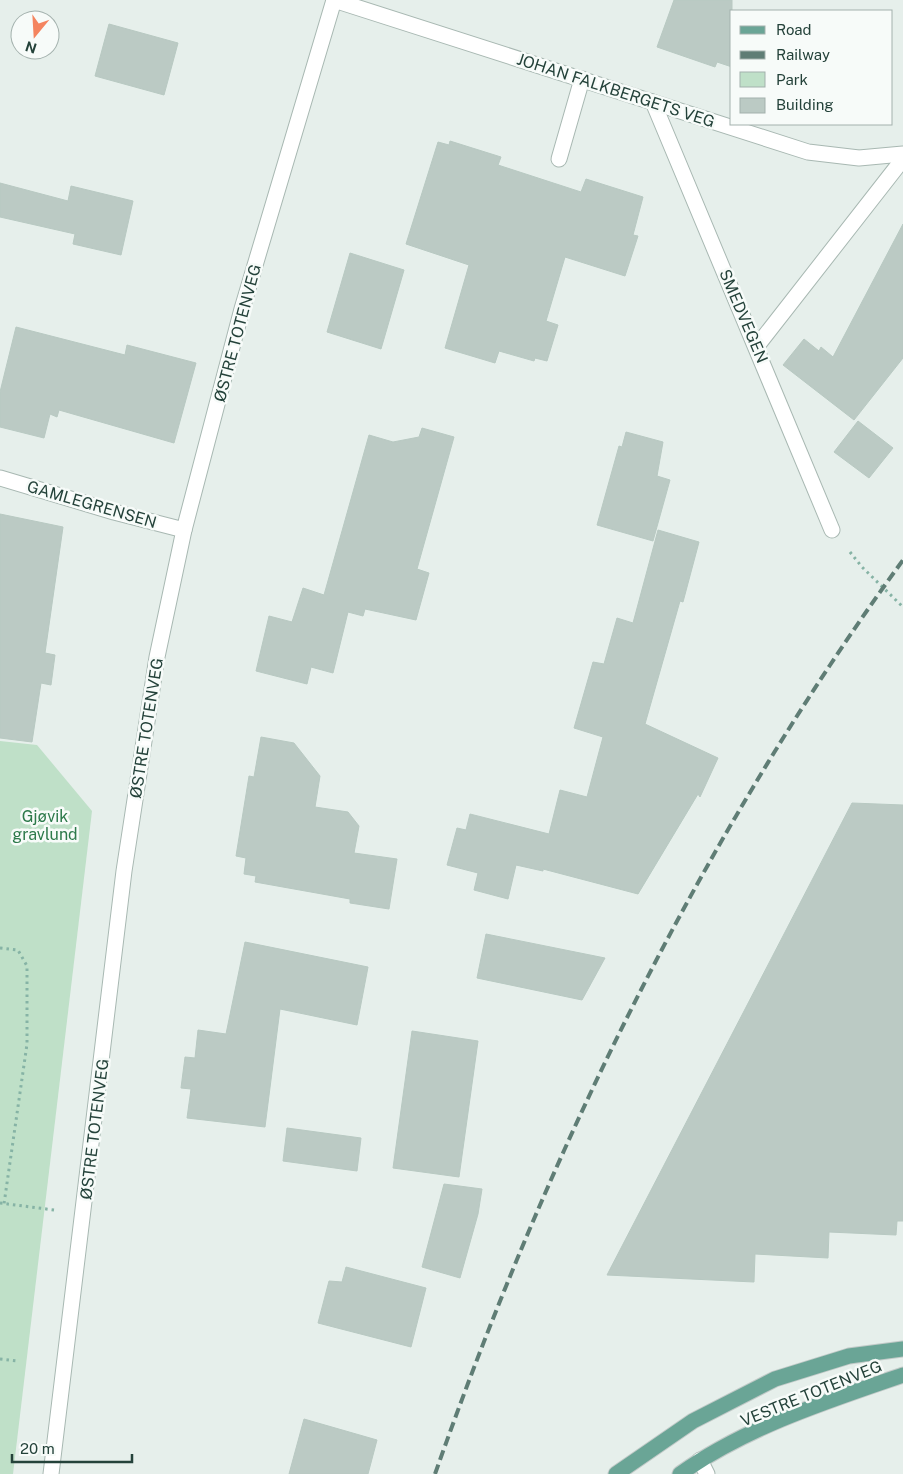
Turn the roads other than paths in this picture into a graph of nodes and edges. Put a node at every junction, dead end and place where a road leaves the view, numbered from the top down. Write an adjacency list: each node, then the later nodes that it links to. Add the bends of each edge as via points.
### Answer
1 (334, 0): 2 (street, JOHAN FALKBERGETS VEG); 9 (street, ØSTRE TOTENVEG, via 242,309)
2 (582, 79): 3 (street, JOHAN FALKBERGETS VEG); 5 (street)
3 (653, 102): 4 (street, JOHAN FALKBERGETS VEG, via 808,152 859,158); 7 (street, SMEDVEGEN)
4 (903, 154)
5 (559, 159)
6 (903, 159): 7 (street)
7 (757, 346): 10 (street, SMEDVEGEN)
8 (0, 478): 9 (street, GAMLEGRENSEN)
9 (184, 530): 14 (street, ØSTRE TOTENVEG, via 157,657 136,787)
10 (832, 530)
11 (903, 1349): 15 (main road, VESTRE TOTENVEG, via 849,1356 774,1379 693,1421)
12 (903, 1375): 13 (main road, VESTRE TOTENVEG, via 777,1421)
13 (700, 1460): 16 (main road, VESTRE TOTENVEG); 17 (street)
14 (51, 1474)
15 (616, 1474)
16 (680, 1474)
17 (707, 1474)

